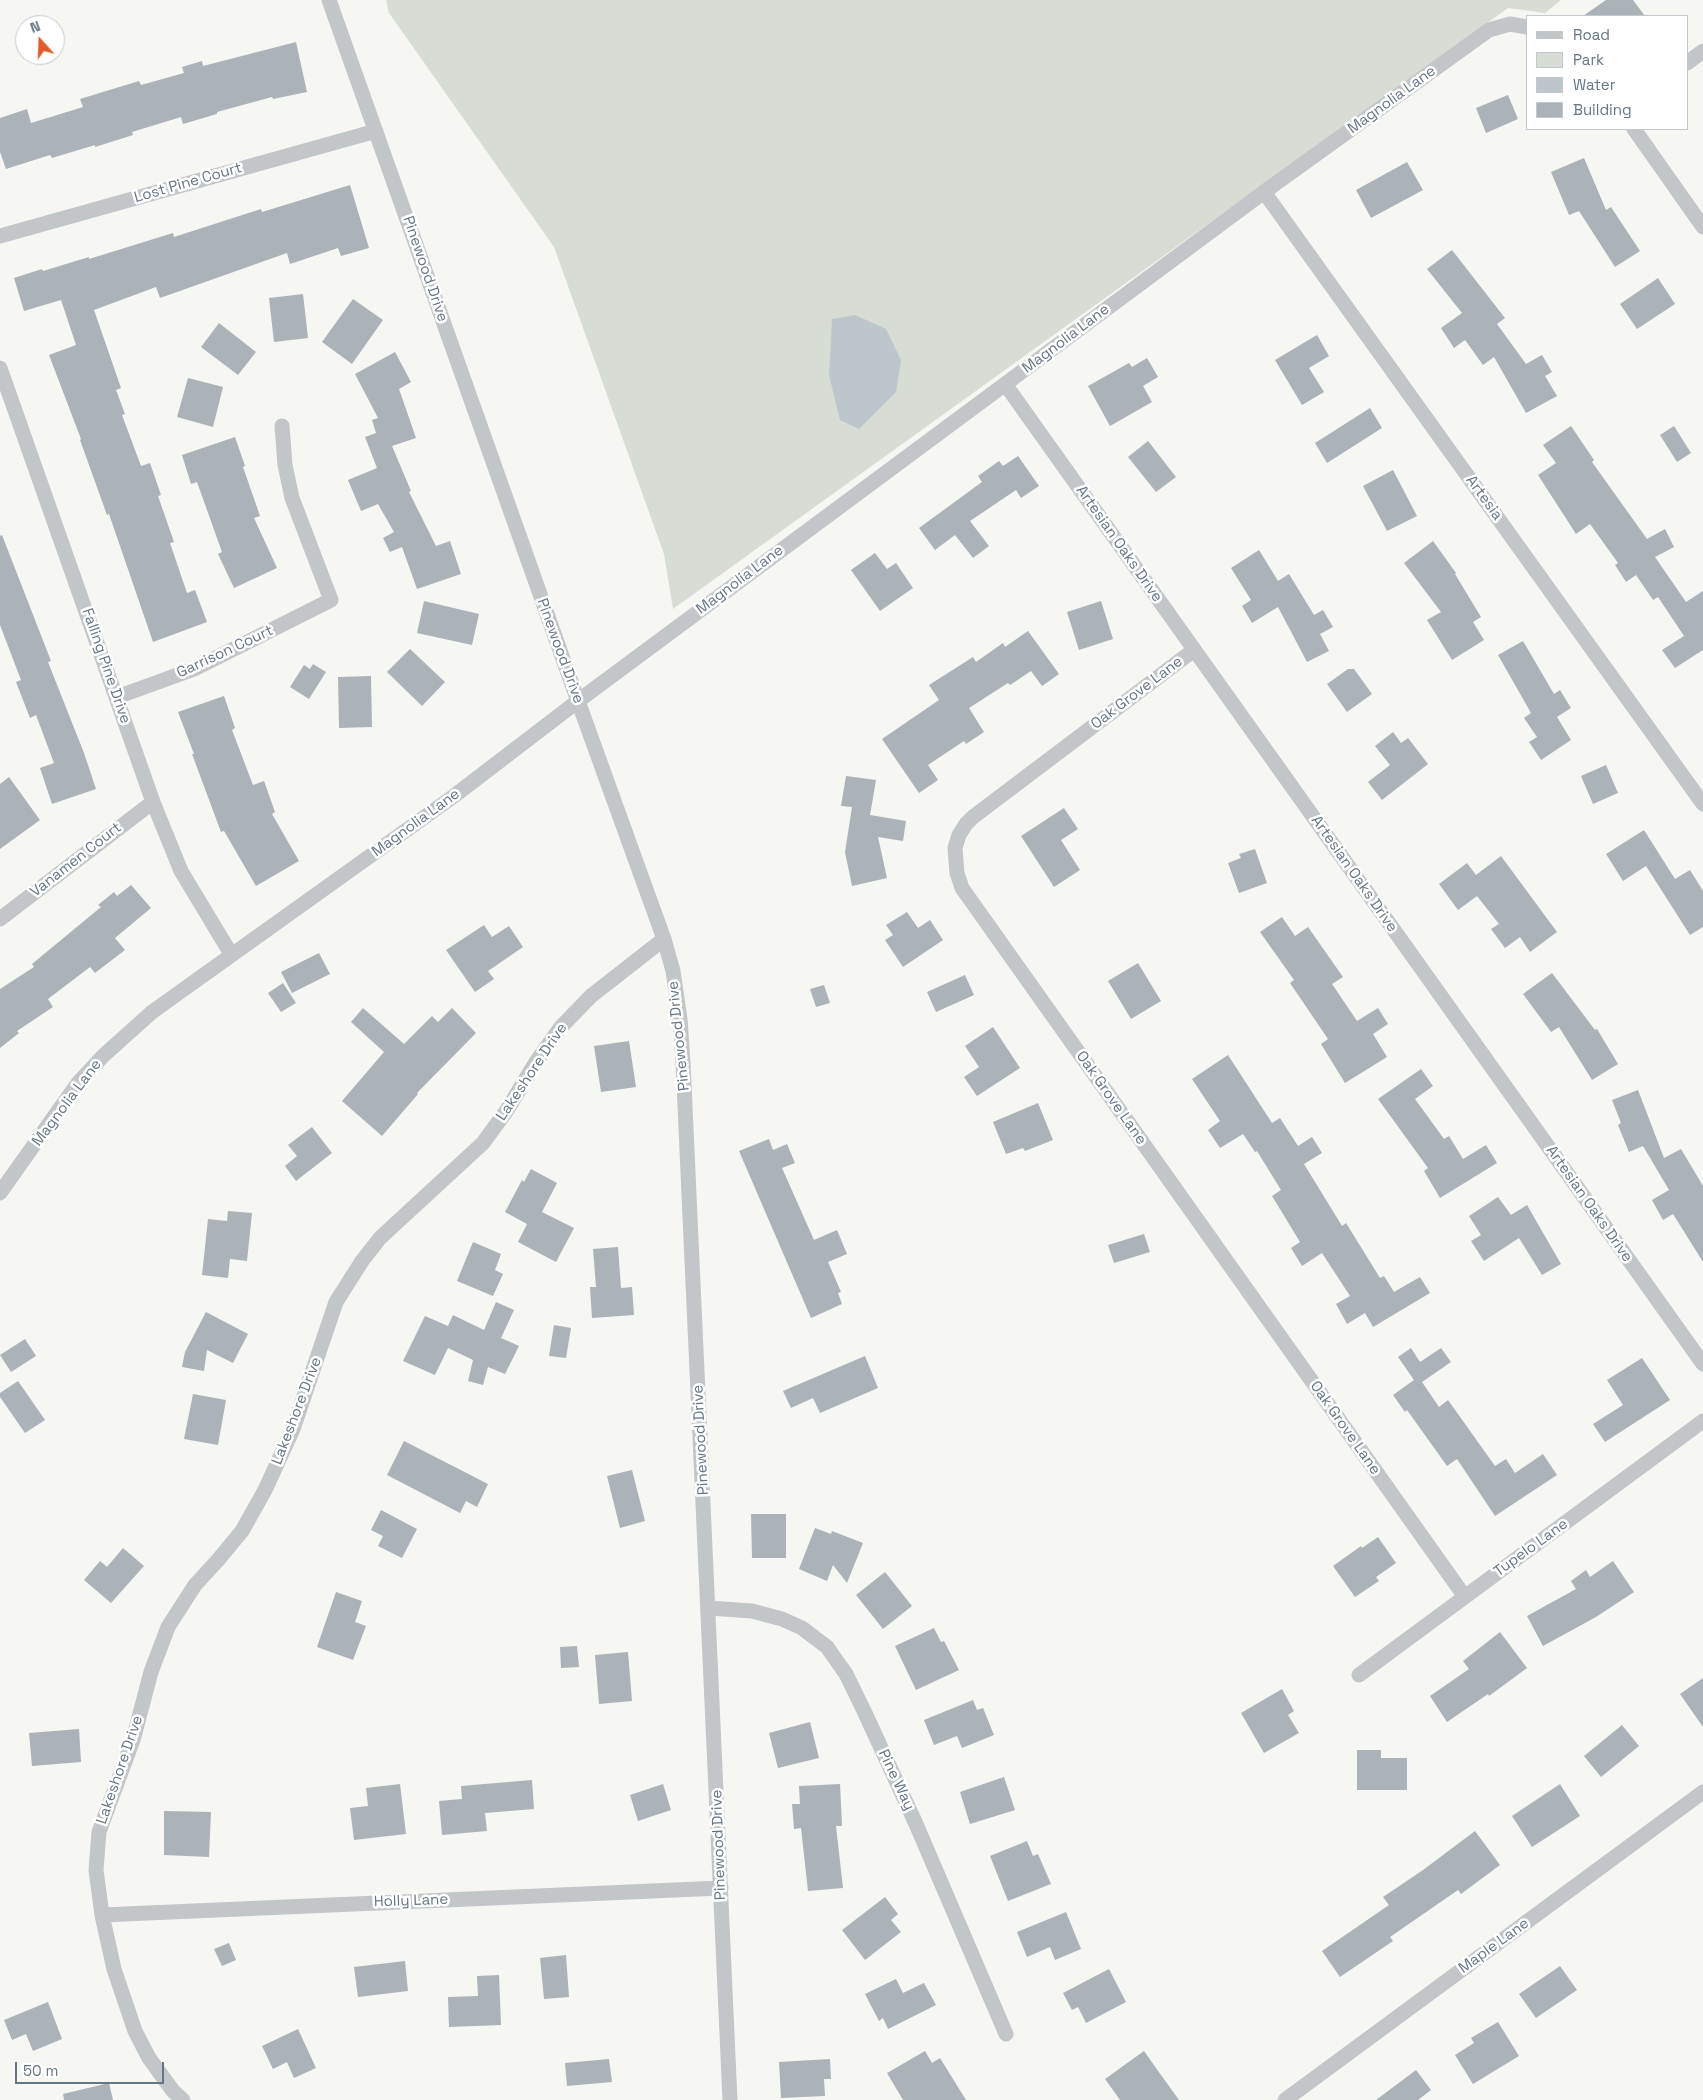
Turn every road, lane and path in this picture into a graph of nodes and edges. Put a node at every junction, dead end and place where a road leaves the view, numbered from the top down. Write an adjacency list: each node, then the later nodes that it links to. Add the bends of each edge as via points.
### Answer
1 (329, 0): 6 (street, Pinewood Drive)
2 (1526, 27): 7 (street, Magnolia Lane, via 1510,24 1489,30)
3 (1703, 51): 4 (street)
4 (1688, 62)
5 (1635, 130): 8 (street)
6 (376, 131): 9 (street, Lost Pine Court); 15 (street, Pinewood Drive)
7 (1264, 192): 11 (street, Magnolia Lane); 17 (street, Artesia)
8 (1703, 227)
9 (0, 236)
10 (0, 368): 14 (street, Falling Pine Drive)
11 (1005, 384): 13 (street, Artesian Oaks Drive); 15 (street, Magnolia Lane)
12 (282, 426): 14 (street, Garrison Court, via 292,498 331,600 194,669)
13 (1194, 650): 22 (street, Artesian Oaks Drive); 24 (street, Oak Grove Lane, via 974,816 959,835 957,873 962,888)
14 (117, 697): 16 (street, Falling Pine Drive)
15 (578, 701): 19 (street, Pinewood Drive); 20 (street, Magnolia Lane, via 454,796)
16 (153, 802): 18 (street, Vanamen Court); 20 (street, Falling Pine Drive, via 182,871)
17 (1703, 804)
18 (0, 919)
19 (664, 939): 25 (street, Pinewood Drive, via 674,981 684,1062); 29 (street, Lakeshore Drive, via 592,996 560,1028 483,1143 380,1238 336,1302 294,1429 265,1490 242,1530 195,1585 168,1627 151,1672 133,1740 98,1832 96,1870)
20 (231, 954): 21 (street, Magnolia Lane, via 152,1012 103,1056 78,1083)
21 (0, 1193)
22 (1703, 1364)
23 (1703, 1421): 24 (street, Tupelo Lane)
24 (1465, 1597): 26 (street, Tupelo Lane)
25 (709, 1608): 28 (street, Pinewood Drive); 30 (street, Pine Way, via 752,1611 802,1628 826,1647 846,1674 916,1824)
26 (1360, 1675)
27 (1703, 1792): 33 (street, Maple Lane)
28 (721, 1888): 29 (street, Holly Lane); 32 (street, Pinewood Drive)
29 (102, 1914): 31 (street, Lakeshore Drive, via 114,1969 135,2031 149,2058)
30 (1006, 2034)
31 (183, 2100)
32 (730, 2100)
33 (1285, 2100)

